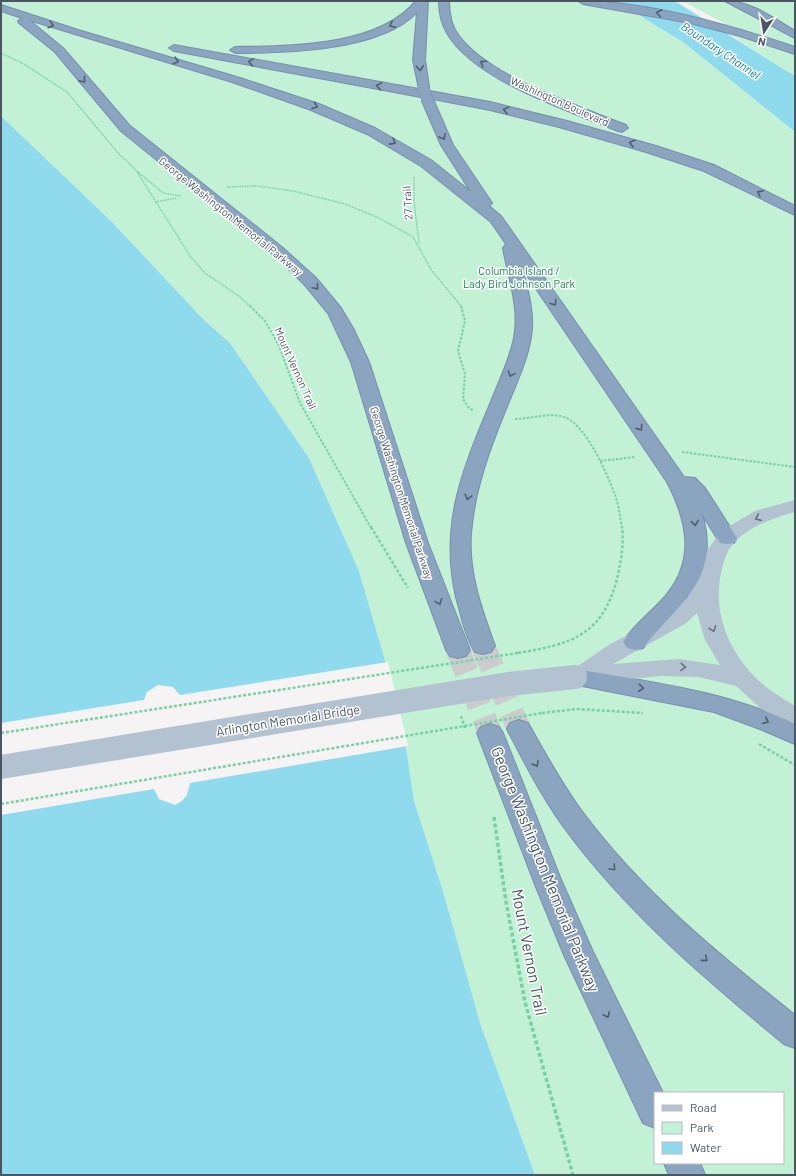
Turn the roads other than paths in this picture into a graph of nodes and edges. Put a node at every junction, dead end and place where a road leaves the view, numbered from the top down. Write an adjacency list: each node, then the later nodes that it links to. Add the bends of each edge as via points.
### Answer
1 (13, 1): 8 (highway, via 68,20)
2 (422, 1): 10 (highway, via 408,16 389,27 322,44 248,50 162,44 513,111 645,147); 12 (highway, one-way to 12, bridge, via 419,60 423,88 447,145)
3 (444, 1): 10 (highway, Washington Boulevard, one-way to 3, via 519,83 485,64 468,52 456,39 446,20)
4 (583, 1): 9 (highway, one-way to 4, via 738,32 666,15)
5 (730, 1): 7 (highway)
6 (1, 9): 12 (highway, one-way to 12, via 251,84 346,119 420,158); 20 (highway, George Washington Memorial Parkway, one-way to 20, via 26,24 59,50 125,128 278,251 310,281 335,311 360,362 417,543)
7 (795, 35)
8 (149, 42)
9 (795, 51)
10 (709, 168): 11 (highway, one-way to 10)
11 (795, 211)
12 (496, 219): 13 (highway)
13 (508, 237): 14 (highway, one-way to 14); 19 (highway, one-way to 19, via 523,301 523,337 474,473 465,506 460,551 464,584)
14 (670, 458): 16 (highway, via 698,492); 18 (highway, one-way to 18, via 692,512 696,533 695,555 690,574 678,595 646,627)
15 (795, 506): 16 (main road, one-way to 16, via 752,521)
16 (726, 538): 17 (main road, via 716,552)
17 (709, 576): 18 (main road, Arlington Memorial Bridge, via 696,602 685,612); 22 (main road, one-way to 22, via 708,602 712,626 723,650)
18 (635, 642): 21 (main road, Arlington Memorial Bridge)
19 (483, 646)
20 (458, 650)
21 (575, 677): 22 (main road, Arlington Memorial Bridge, one-way to 22, via 675,666 716,671); 26 (highway, one-way to 26, via 716,703 765,720); 27 (main road, Arlington Memorial Bridge, bridge, via 508,684)
22 (744, 680): 23 (main road)
23 (795, 718)
24 (518, 729): 28 (highway, one-way to 28, via 546,781 605,860 666,924)
25 (490, 734): 29 (highway, George Washington Memorial Parkway, one-way to 29, via 579,955)
26 (795, 735)
27 (1, 767)
28 (795, 1034)
29 (654, 1110)
30 (682, 1164): 31 (highway)
31 (688, 1175)

